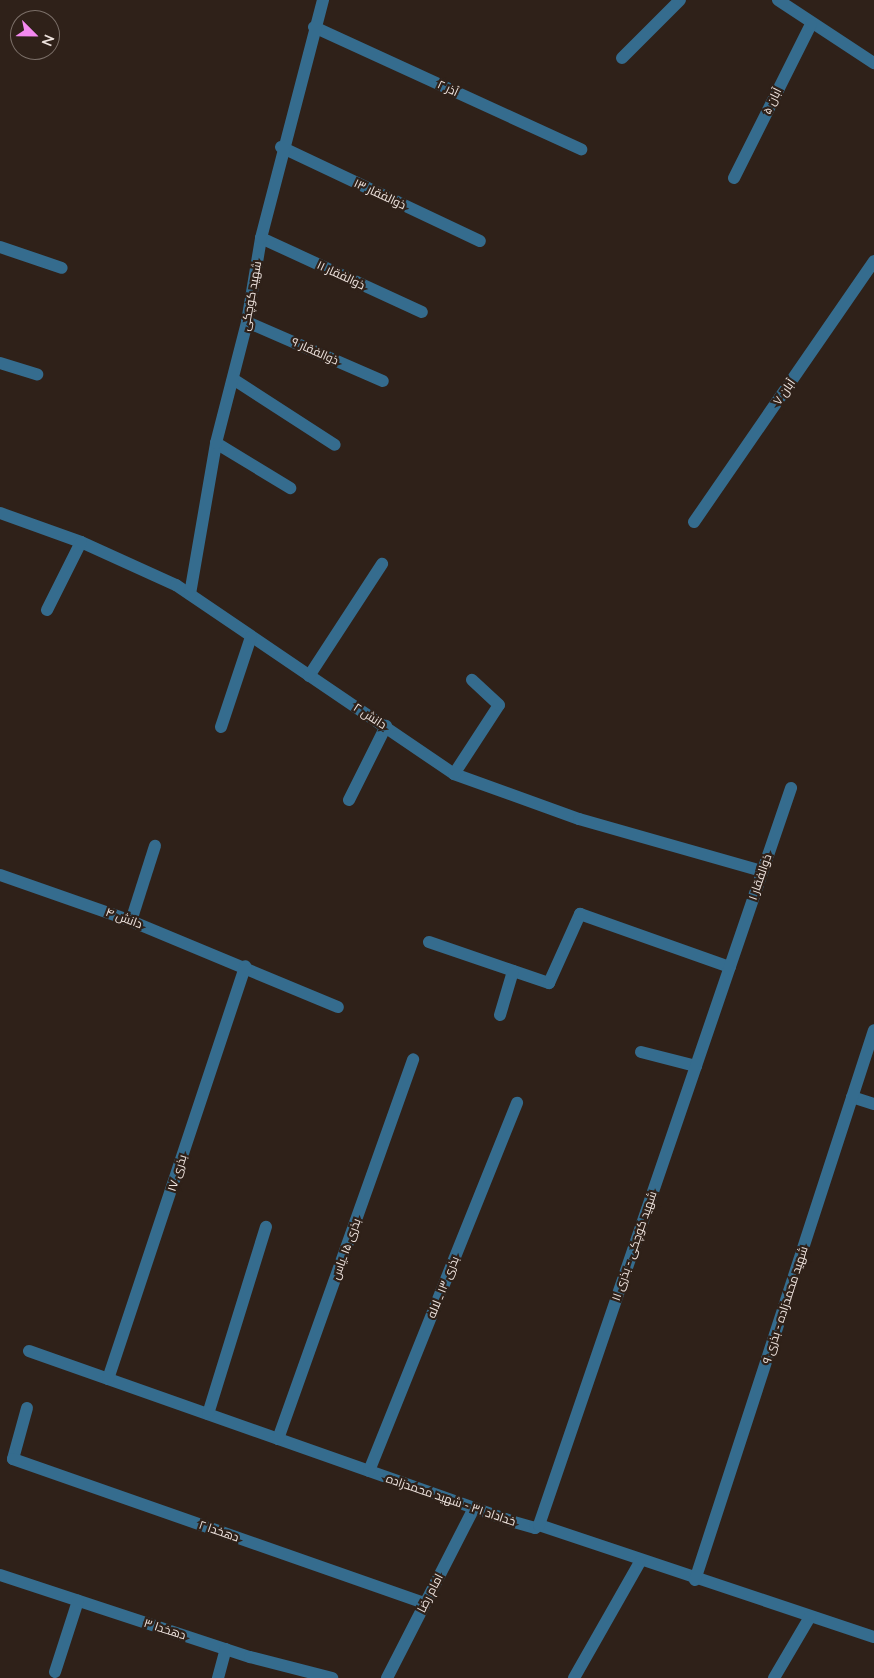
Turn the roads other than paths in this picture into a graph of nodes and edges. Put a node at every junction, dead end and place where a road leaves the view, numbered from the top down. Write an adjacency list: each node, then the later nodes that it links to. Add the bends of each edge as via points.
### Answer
1 (323, 0): 5 (street, شهید کوچکی)
2 (680, 0): 6 (street)
3 (778, 0): 4 (street)
4 (811, 24): 7 (street); 10 (street, آبان ۵)
5 (314, 26): 8 (street, شهید کوچکی); 9 (street, آذر ۲)
6 (622, 58)
7 (874, 63)
8 (281, 147): 11 (street, شهید کوچکی); 12 (street, ذوالفقار ۱۳)
9 (581, 149)
10 (734, 178)
11 (261, 238): 16 (street, ذوالفقار ۱۱); 17 (street, شهید کوچکی)
12 (480, 241)
13 (0, 247): 15 (street)
14 (874, 261): 26 (street, آبان ۷)
15 (62, 268)
16 (422, 312)
17 (247, 322): 20 (street, شهید کوچکی); 21 (street, ذوالفقار ۹)
18 (0, 363): 19 (street)
19 (37, 374)
20 (234, 379): 22 (street, شهید کوچکی); 23 (street)
21 (383, 381)
22 (216, 443): 24 (street); 29 (street, شهید کوچکی)
23 (335, 445)
24 (290, 488)
25 (0, 513): 27 (street, دانش ۲)
26 (694, 522)
27 (81, 542): 29 (street, دانش ۲); 30 (street)
28 (382, 564): 32 (street)
29 (190, 594): 31 (street, دانش ۲)
30 (47, 610)
31 (251, 636): 32 (street, دانش ۲); 35 (street)
32 (309, 676): 34 (street, دانش ۲)
33 (472, 680): 36 (street, via 499,705)
34 (386, 726): 36 (street, دانش ۲); 38 (street)
35 (221, 727)
36 (454, 774): 40 (street, دانش ۲, via 579,819)
37 (791, 788): 40 (street, ذوالفقار ۱)
38 (349, 800)
39 (155, 846): 42 (street)
40 (762, 872): 45 (street, ذوالفقار ۱)
41 (0, 875): 42 (street, دانش ۴)
42 (131, 921): 44 (street, دانش ۴)
43 (429, 942): 46 (street)
44 (245, 966): 47 (street, دانش ۴); 58 (street, بذری ۱۷)
45 (730, 967): 46 (street, via 580,914 549,983); 52 (street, شهید کوچکی - بذری ۱۱)
46 (513, 971): 48 (street)
47 (338, 1007)
48 (500, 1015)
49 (874, 1030): 53 (street, شهید محمدزاده - بذری ۹)
50 (641, 1052): 52 (street)
51 (413, 1059): 61 (street, بذری ۱۵ ـ‌یاس)
52 (696, 1066): 64 (street, شهید کوچکی - بذری ۱۱)
53 (852, 1097): 55 (street); 67 (street, شهید محمدزاده - بذری ۹)
54 (517, 1103): 62 (street, بذری ۱۳ ـ لاله)
55 (874, 1104)
56 (266, 1227): 60 (street)
57 (29, 1351): 58 (street, خداداد ۳۱ - شهید محمدزاده)
58 (108, 1379): 60 (street, خداداد ۳۱ - شهید محمدزاده)
59 (27, 1408): 69 (street, دهخدا ۲, via 13,1459)
60 (208, 1414): 61 (street, خداداد ۳۱ - شهید محمدزاده)
61 (278, 1439): 62 (street, خداداد ۳۱ - شهید محمدزاده)
62 (369, 1471): 63 (street, خداداد ۳۱ - شهید محمدزاده)
63 (474, 1508): 64 (street, خداداد ۳۱ - شهید محمدزاده, via 535,1528); 69 (street, امام رضا)
64 (539, 1525): 65 (street, خداداد ۳۱ - شهید محمدزاده)
65 (640, 1562): 67 (street, خداداد ۳۱ - شهید محمدزاده); 77 (street)
66 (0, 1575): 68 (street, دهخدا ۳)
67 (695, 1580): 70 (street, خداداد ۳۱ - شهید محمدزاده)
68 (78, 1601): 72 (street, دهخدا ۳); 73 (street)
69 (425, 1603): 76 (street, امام رضا)
70 (810, 1617): 71 (street, خداداد ۳۱ - شهید محمدزاده); 78 (street)
71 (874, 1637)
72 (226, 1649): 74 (street); 75 (street, دهخدا ۳)
73 (55, 1672)
74 (218, 1678)
75 (332, 1678)
76 (387, 1678)
77 (574, 1678)
78 (774, 1678)

